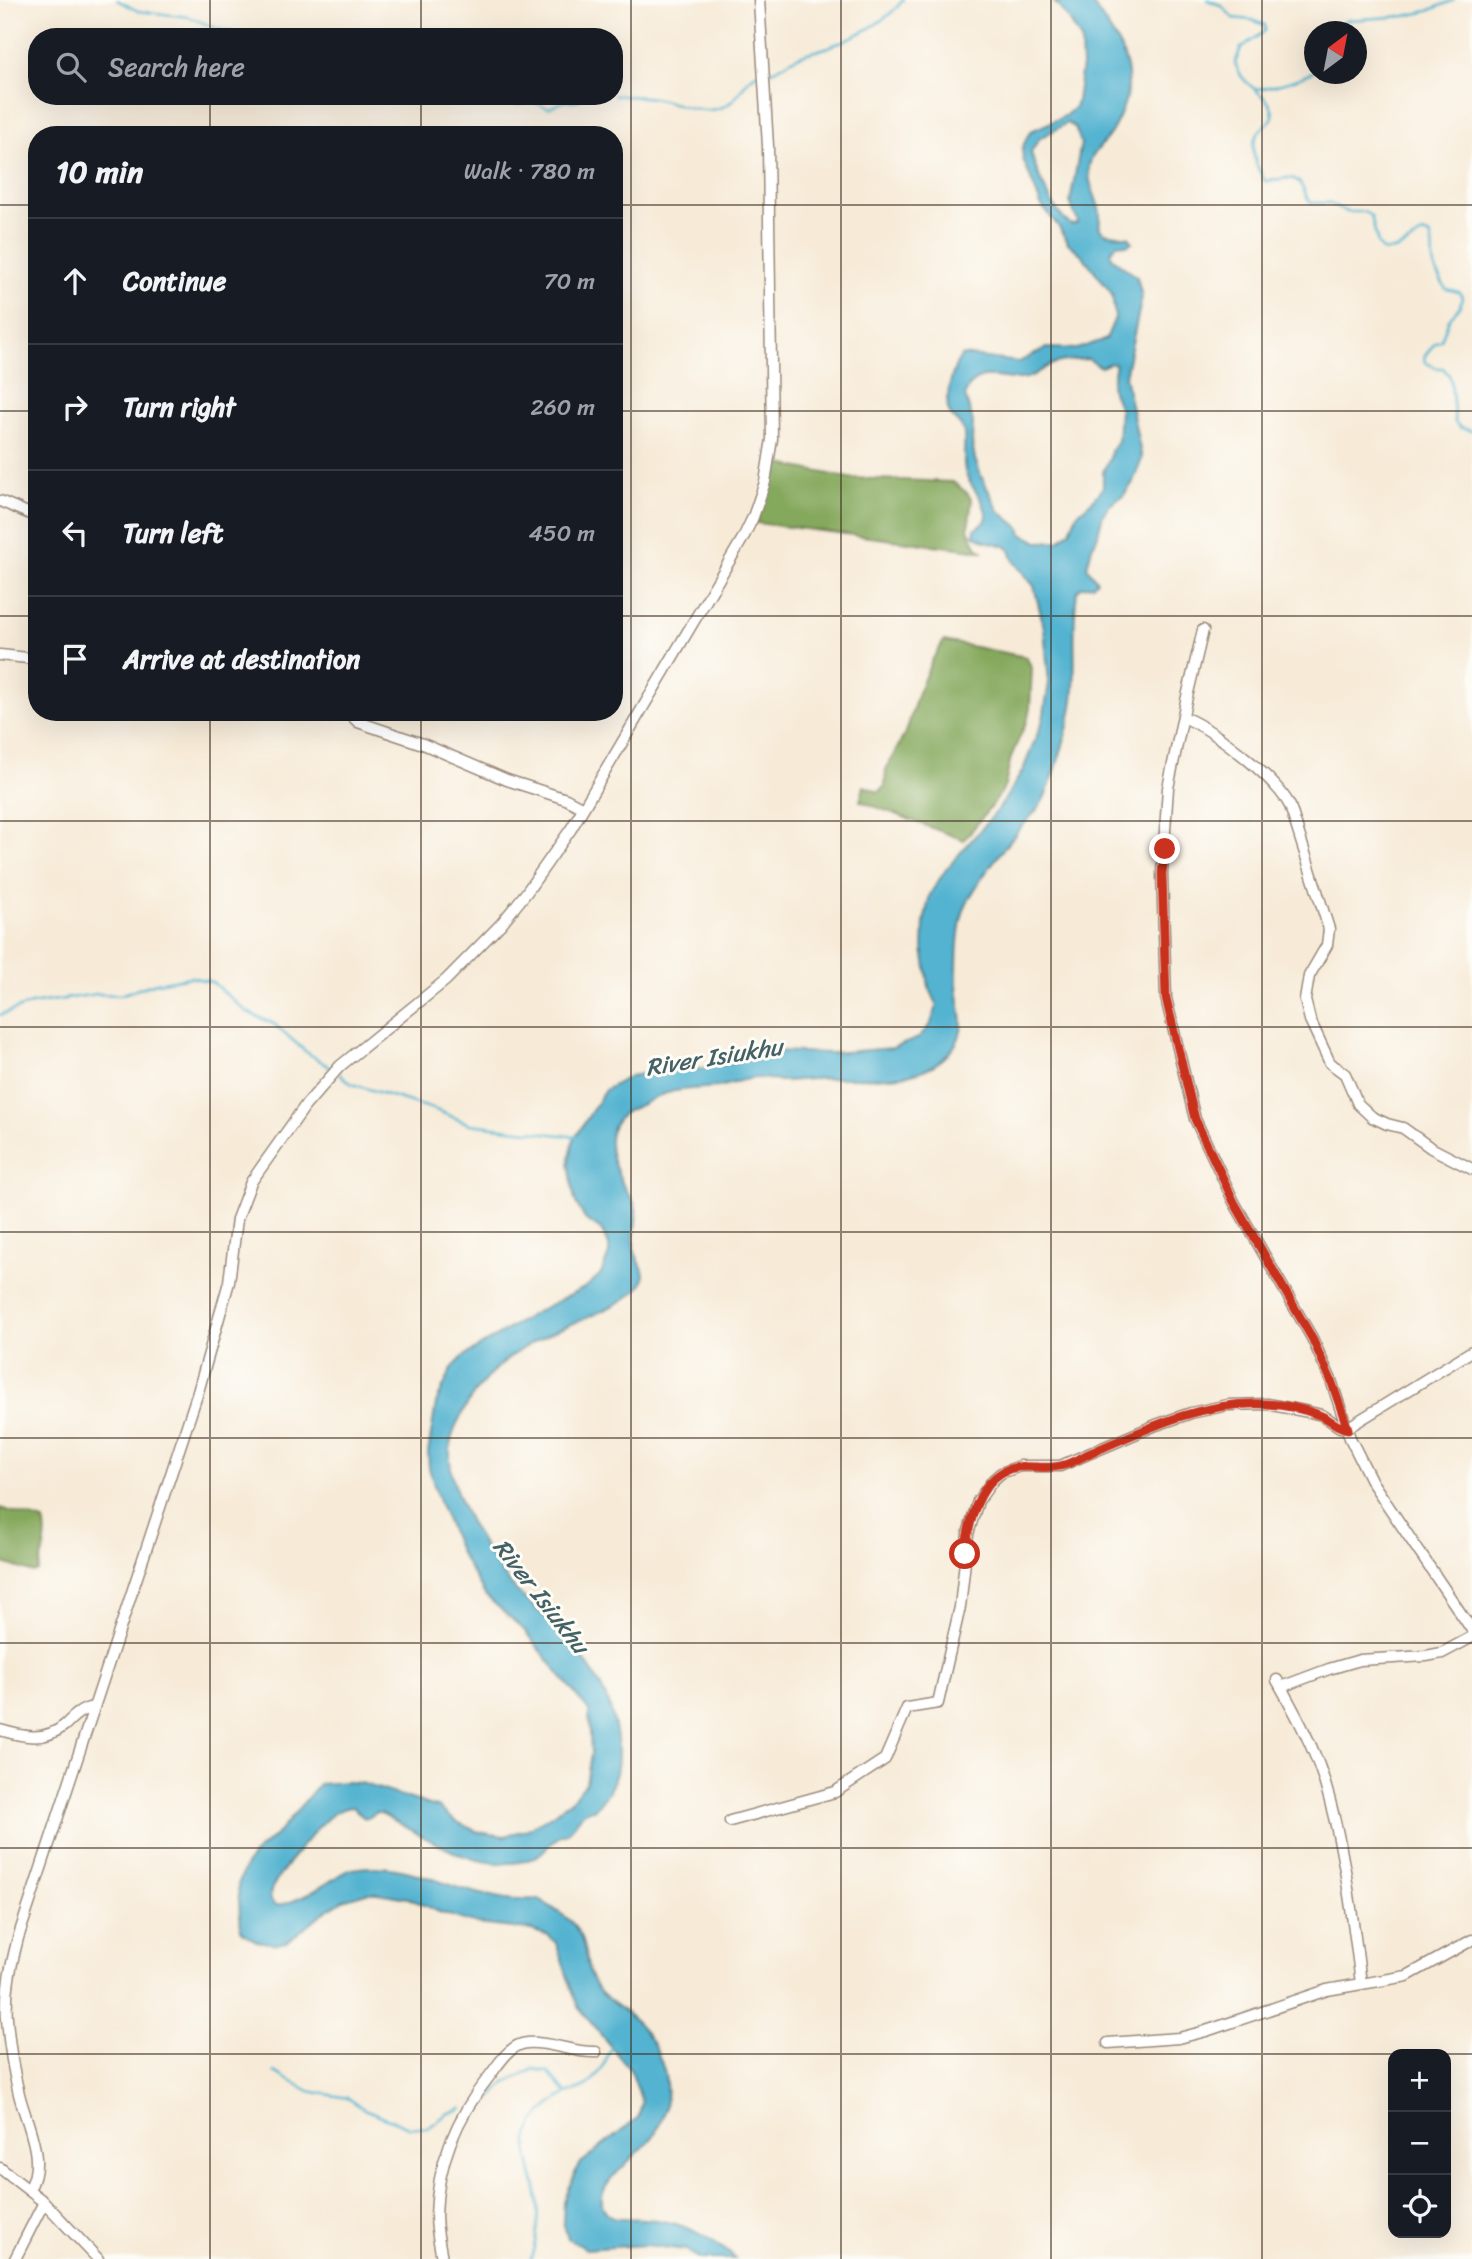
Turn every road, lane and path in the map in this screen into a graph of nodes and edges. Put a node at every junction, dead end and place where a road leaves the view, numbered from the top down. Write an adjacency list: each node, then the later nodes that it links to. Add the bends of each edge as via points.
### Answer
1 (759, 0): 9 (street, via 770,239 770,459 743,538)
2 (0, 501): 3 (street)
3 (28, 513)
4 (1203, 630): 7 (street)
5 (0, 655): 6 (street)
6 (28, 658)
7 (1183, 717): 10 (street, via 1231,747 1267,778 1290,806 1329,929 1327,945 1309,976 1305,1000 1330,1063 1345,1074 1358,1104 1372,1117 1403,1128); 12 (street, via 1168,788 1162,873 1170,1020 1195,1119 1234,1202 1312,1338)
8 (358, 721): 9 (street)
9 (583, 808): 15 (street, via 543,871 501,924 446,980 340,1066 251,1182 237,1219 229,1282 198,1392)
10 (1472, 1169)
11 (1472, 1351): 12 (street)
12 (1348, 1429): 13 (street, via 1372,1482); 17 (street, via 1298,1409 1228,1405 1191,1412 1060,1466 1020,1466 1001,1473 978,1501 968,1534 960,1607 938,1703 907,1708 885,1759 835,1792)
13 (1472, 1630)
14 (1472, 1637): 19 (street, via 1442,1653 1360,1660 1279,1684 1311,1745 1335,1821)
15 (94, 1707): 16 (street, via 42,1737); 23 (street, via 9,1974 8,2028 36,2160)
16 (0, 1730)
17 (730, 1821)
18 (1472, 1940): 19 (street, via 1407,1976)
19 (1361, 1983): 20 (street, via 1179,2038)
20 (1108, 2043)
21 (596, 2052): 27 (street, via 525,2043 503,2058 481,2086 454,2131 442,2165 436,2217)
22 (0, 2168): 23 (street)
23 (29, 2189): 24 (street)
24 (44, 2202): 25 (street); 26 (street)
25 (15, 2259)
26 (98, 2259)
27 (442, 2259)

